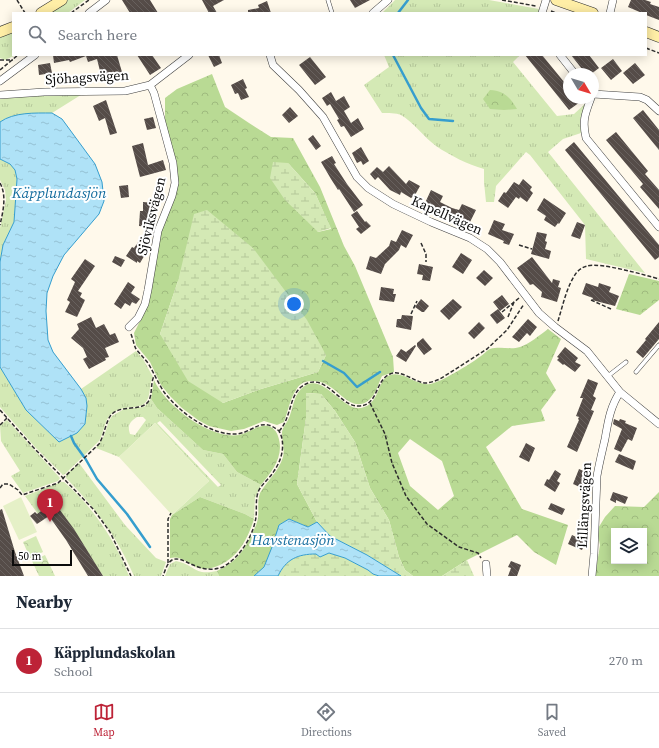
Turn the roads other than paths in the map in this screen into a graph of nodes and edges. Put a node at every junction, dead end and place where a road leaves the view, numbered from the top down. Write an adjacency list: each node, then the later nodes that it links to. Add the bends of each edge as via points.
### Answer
1 (62, 0): 9 (street)
2 (106, 0): 10 (street)
3 (328, 0): 11 (lane)
4 (388, 0): 12 (street)
5 (546, 0): 8 (street)
6 (556, 0): 13 (street)
7 (613, 0): 14 (street)
8 (543, 10)
9 (43, 12)
10 (89, 12)
11 (332, 12)
12 (374, 12)
13 (590, 12)
14 (610, 12)
15 (12, 27): 16 (street)
16 (0, 32)
17 (647, 32): 18 (street)
18 (659, 37)
19 (34, 56): 24 (street, Sjöhagsvägen)
20 (188, 56): 25 (street, Sjöhagsvägen)
21 (270, 56): 35 (street, Kapellvägen, via 274,65 323,117 357,177 364,184 380,197 406,211 470,238 491,252 539,313 586,350)
22 (561, 56): 23 (street)
23 (570, 68)
24 (0, 82)
25 (150, 85): 27 (street, Sjöhagsvägen, via 125,90); 31 (street, Sjöviksvägen, via 173,163 175,183 158,231 145,304)
26 (599, 94): 29 (street, via 640,97)
27 (0, 95)
28 (588, 104): 30 (street, via 583,125 586,138)
29 (659, 112)
30 (659, 227)
31 (129, 328)
32 (659, 345): 34 (lane)
33 (626, 362): 35 (lane)
34 (636, 372)
35 (608, 376): 36 (street, Kapellvägen)
36 (620, 392): 37 (street, Kapellvägen); 40 (street, Lillängsvägen, via 610,413 598,470)
37 (659, 424)
38 (486, 564): 39 (street)
39 (487, 576)
40 (592, 576)

